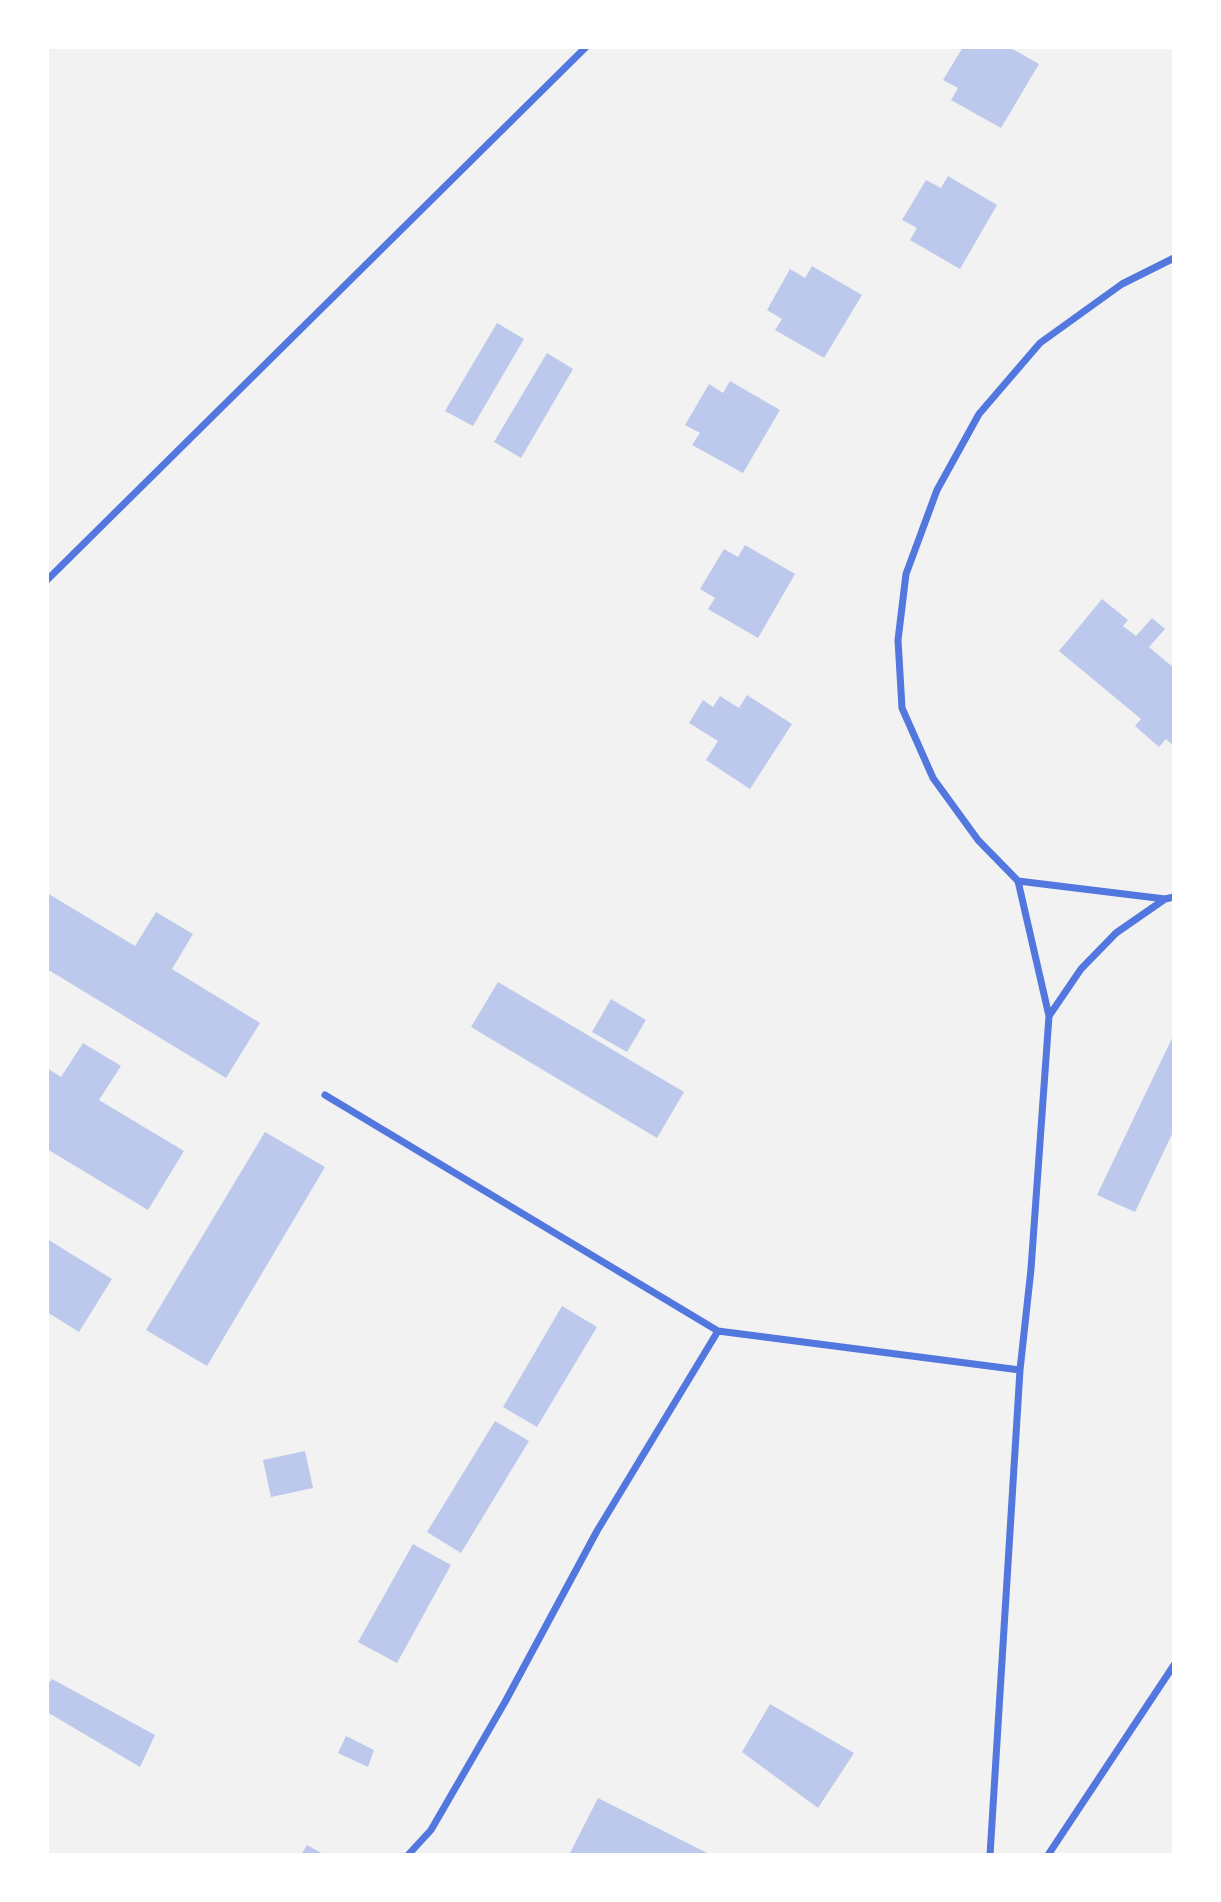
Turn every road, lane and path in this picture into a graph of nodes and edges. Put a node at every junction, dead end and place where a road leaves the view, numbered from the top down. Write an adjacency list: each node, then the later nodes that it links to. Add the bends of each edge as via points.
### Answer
1 (586, 47): 3 (street)
2 (1174, 258): 4 (street, via 1122,284 1040,343 979,414 937,490 906,574 898,640 902,708 933,778 978,840)
3 (47, 580)
4 (1018, 881): 5 (street); 6 (street)
5 (1170, 898): 6 (street, via 1116,933 1082,968)
6 (1049, 1016): 9 (street)
7 (325, 1095): 8 (street)
8 (718, 1331): 9 (street); 11 (street, via 597,1531 431,1830)
9 (1020, 1370): 12 (street)
10 (1174, 1665): 13 (street)
11 (408, 1855)
12 (990, 1855)
13 (1048, 1855)

